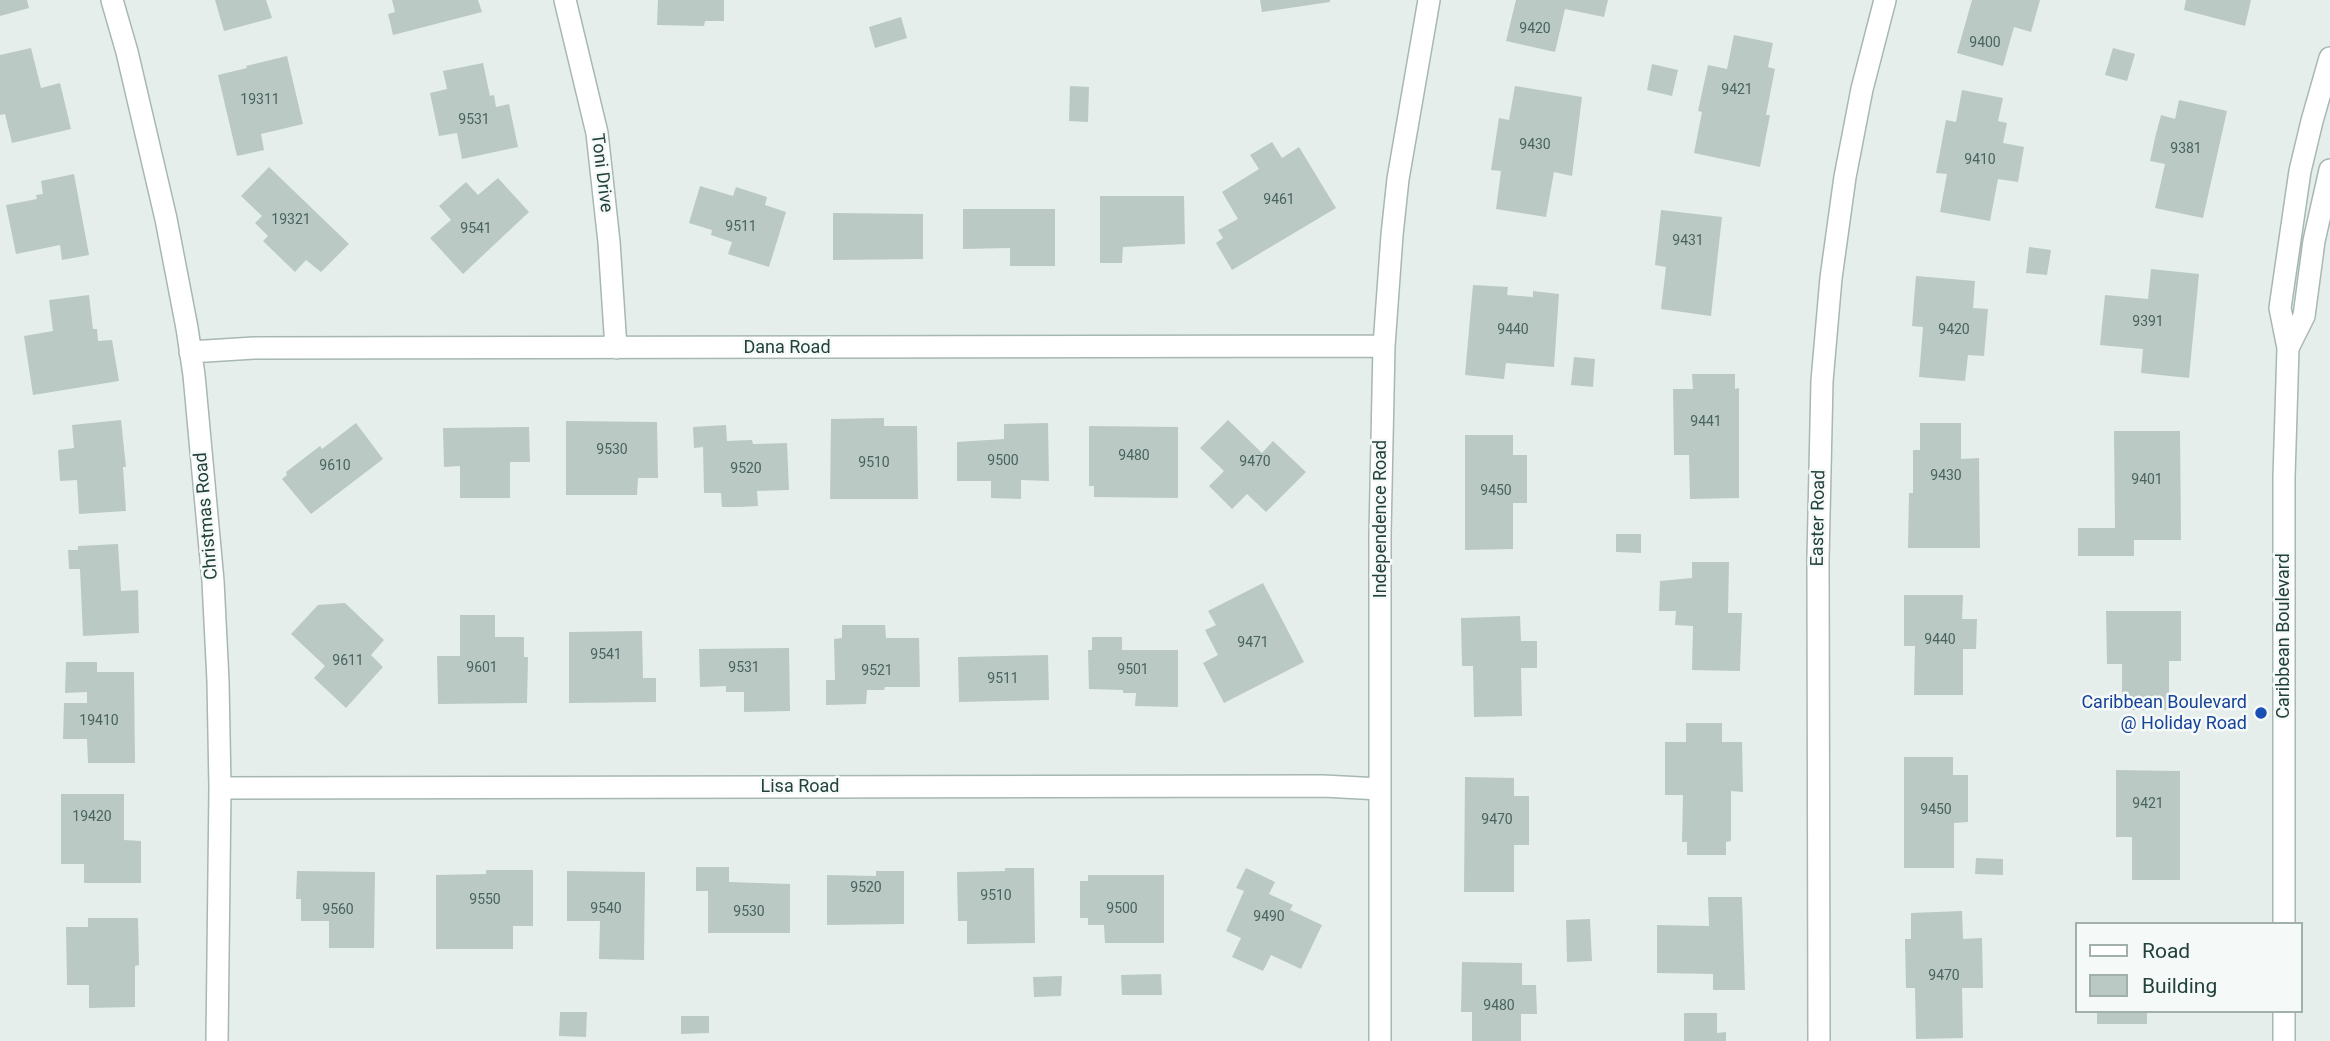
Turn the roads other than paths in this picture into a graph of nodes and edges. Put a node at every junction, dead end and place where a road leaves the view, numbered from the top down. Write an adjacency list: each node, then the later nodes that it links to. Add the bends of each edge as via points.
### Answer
1 (112, 0): 10 (street, Christmas Road, via 166,219)
2 (565, 0): 8 (street, Toni Drive, via 597,133)
3 (1429, 0): 7 (street, Independence Road, via 1398,179)
4 (1885, 0): 17 (street, Easter Road, via 1845,177 1822,381)
5 (2330, 58): 9 (street, Caribbean Boulevard, via 2291,221 2280,308)
6 (2330, 170): 9 (street, Caribbean Boulevard, via 2304,316)
7 (1384, 346): 8 (street, Dana Road); 12 (street, Independence Road)
8 (616, 348): 10 (street, Dana Road)
9 (2288, 348): 13 (street, Caribbean Boulevard)
10 (190, 352): 11 (street, Christmas Road, via 213,581)
11 (220, 788): 12 (street, Lisa Road); 15 (street, Christmas Road)
12 (1380, 789): 16 (street, Independence Road)
13 (2284, 922)
14 (2284, 1013): 18 (street)
15 (217, 1041)
16 (1380, 1041)
17 (1819, 1041)
18 (2284, 1041)

